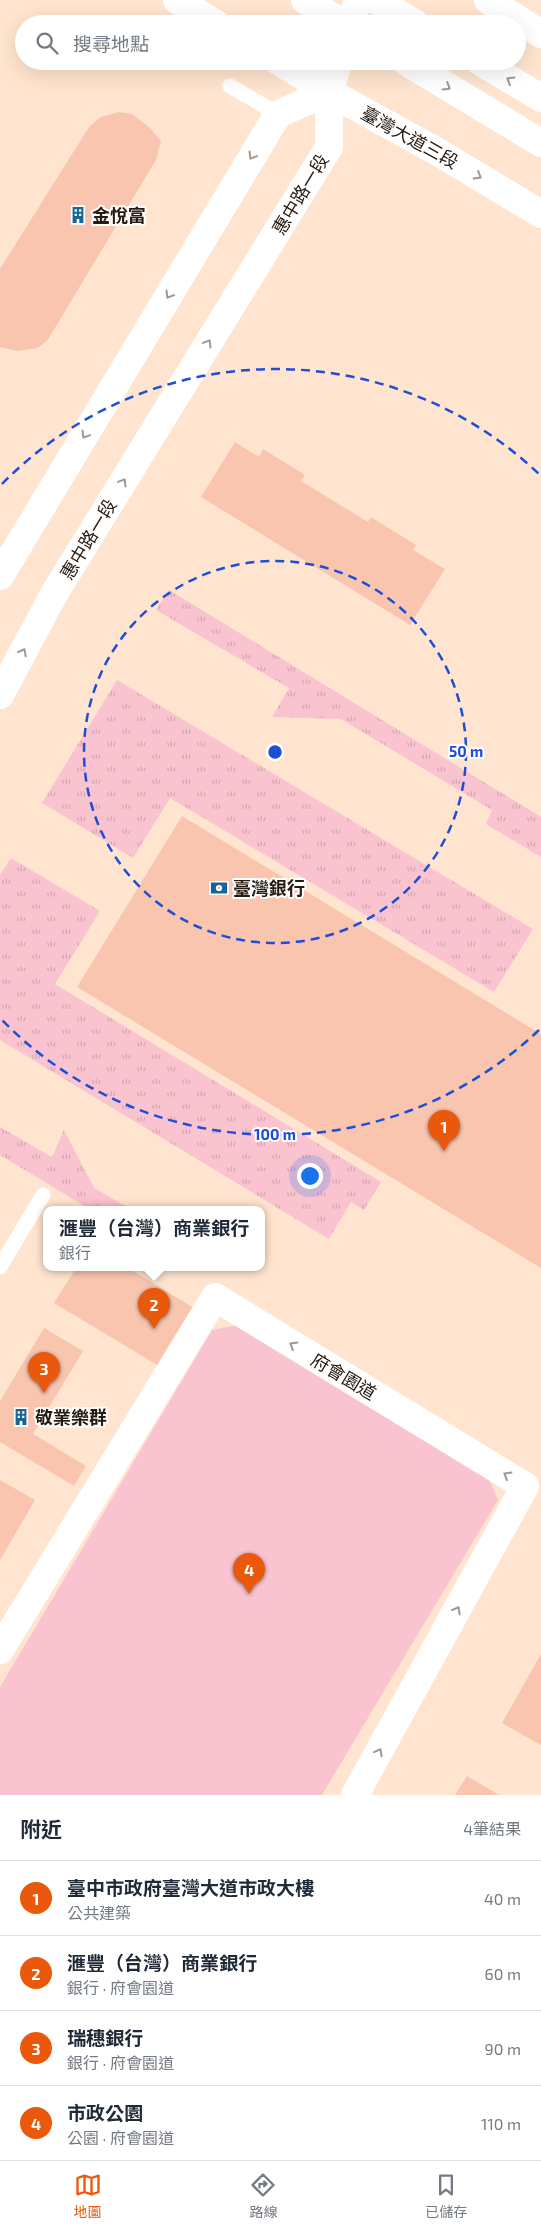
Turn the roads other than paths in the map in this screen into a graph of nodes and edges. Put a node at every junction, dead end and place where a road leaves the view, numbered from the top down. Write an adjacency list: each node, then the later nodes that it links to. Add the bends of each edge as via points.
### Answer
1 (177, 0): 6 (street)
2 (305, 0): 7 (street)
3 (358, 0): 8 (street)
4 (376, 0): 9 (street)
5 (488, 0): 10 (street)
6 (201, 15)
7 (329, 15)
8 (354, 15)
9 (401, 15)
10 (511, 15)
11 (526, 24): 12 (street)
12 (541, 34)
13 (293, 70): 18 (street, 臺灣大道三段)
14 (336, 70): 18 (street, 惠中路一段)
15 (420, 70): 21 (street, one-way to 21)
16 (494, 70): 19 (street, one-way to 16)
17 (230, 86): 20 (lane)
18 (329, 92): 20 (street); 22 (street, 臺灣大道三段, one-way to 22); 24 (street, 惠中路一段, one-way to 18, via 54,594 329,146)
19 (541, 98)
20 (278, 114): 23 (street, one-way to 23)
21 (541, 143)
22 (541, 214)
23 (0, 576)
24 (0, 695)
25 (43, 1195): 26 (lane)
26 (0, 1267)
27 (4, 1638): 28 (street, 府會園道, one-way to 27, via 525,1486 215,1298)
28 (355, 1795)

